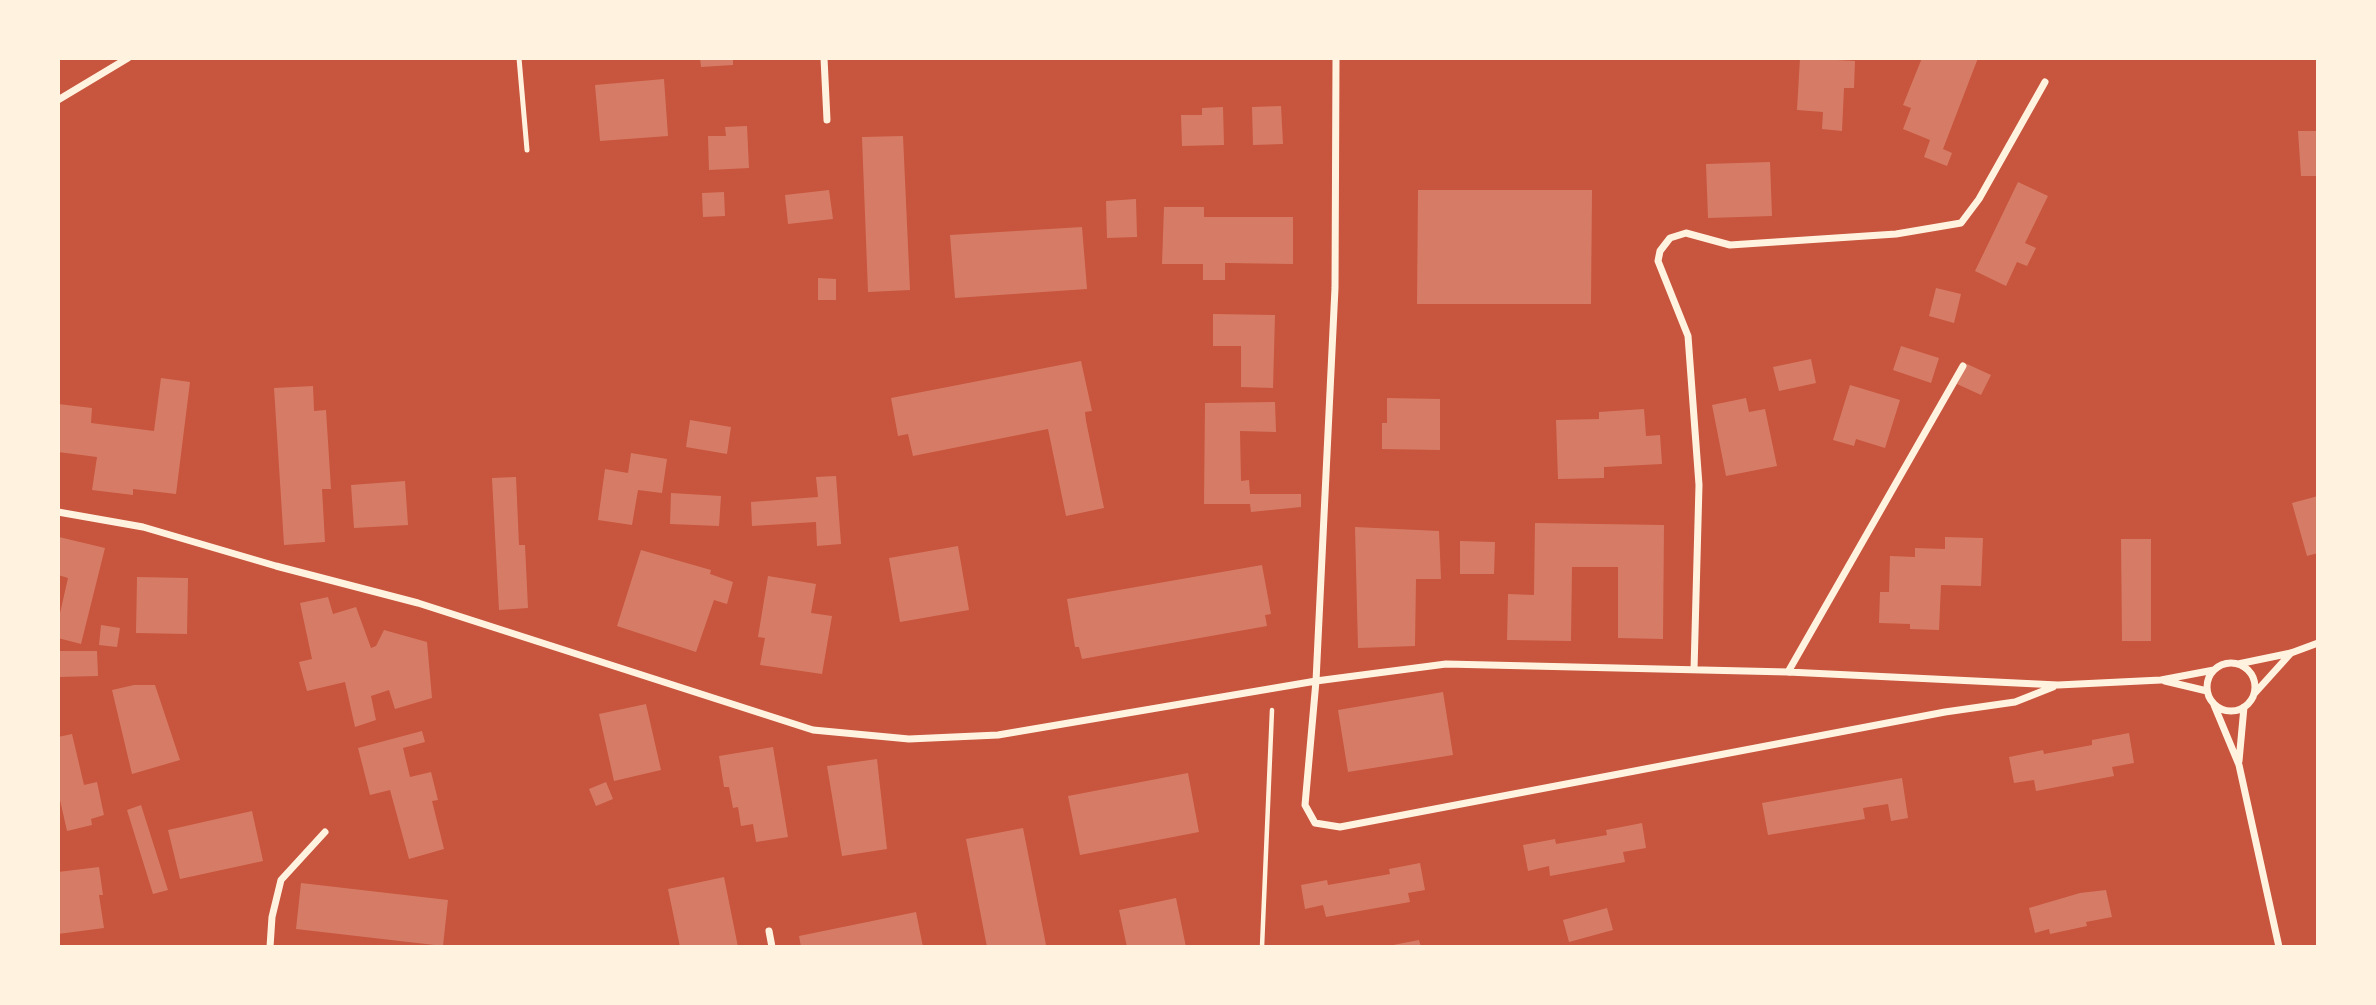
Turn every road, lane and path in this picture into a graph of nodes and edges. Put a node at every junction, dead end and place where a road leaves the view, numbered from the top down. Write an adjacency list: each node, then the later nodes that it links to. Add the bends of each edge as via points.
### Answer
1 (128, 58): 6 (street)
2 (519, 58): 8 (lane)
3 (824, 58): 7 (street)
4 (1336, 58): 18 (street, via 1335,288)
5 (2045, 82): 14 (street, via 1961,223 1896,234 1730,245 1686,233 1670,239 1660,251 1658,261 1688,337 1699,485)
6 (58, 100)
7 (827, 120)
8 (527, 150)
9 (1963, 366): 16 (street)
10 (58, 512): 20 (street, via 142,527 418,603 813,730 909,739 998,735)
11 (2318, 643): 12 (street)
12 (2291, 653): 13 (street); 22 (street)
13 (2236, 664): 15 (street); 22 (street, via 2253,679)
14 (1694, 670): 16 (street); 18 (street, via 1446,664)
15 (2214, 670): 17 (street); 21 (street)
16 (1788, 672): 19 (street)
17 (2161, 680): 19 (street); 21 (street)
18 (1315, 681): 19 (street, via 1305,805 1315,823 1340,827 2015,702); 20 (street)
19 (2058, 685)
20 (1273, 688): 30 (path)
21 (2207, 691): 23 (street)
22 (2253, 695): 24 (street)
23 (2214, 705): 24 (street, via 2229,711); 25 (street)
24 (2244, 707): 25 (street)
25 (2239, 765): 31 (street)
26 (325, 832): 28 (street, via 281,880)
27 (769, 931): 29 (street)
28 (270, 947)
29 (772, 947)
30 (1262, 947)
31 (2279, 947)

